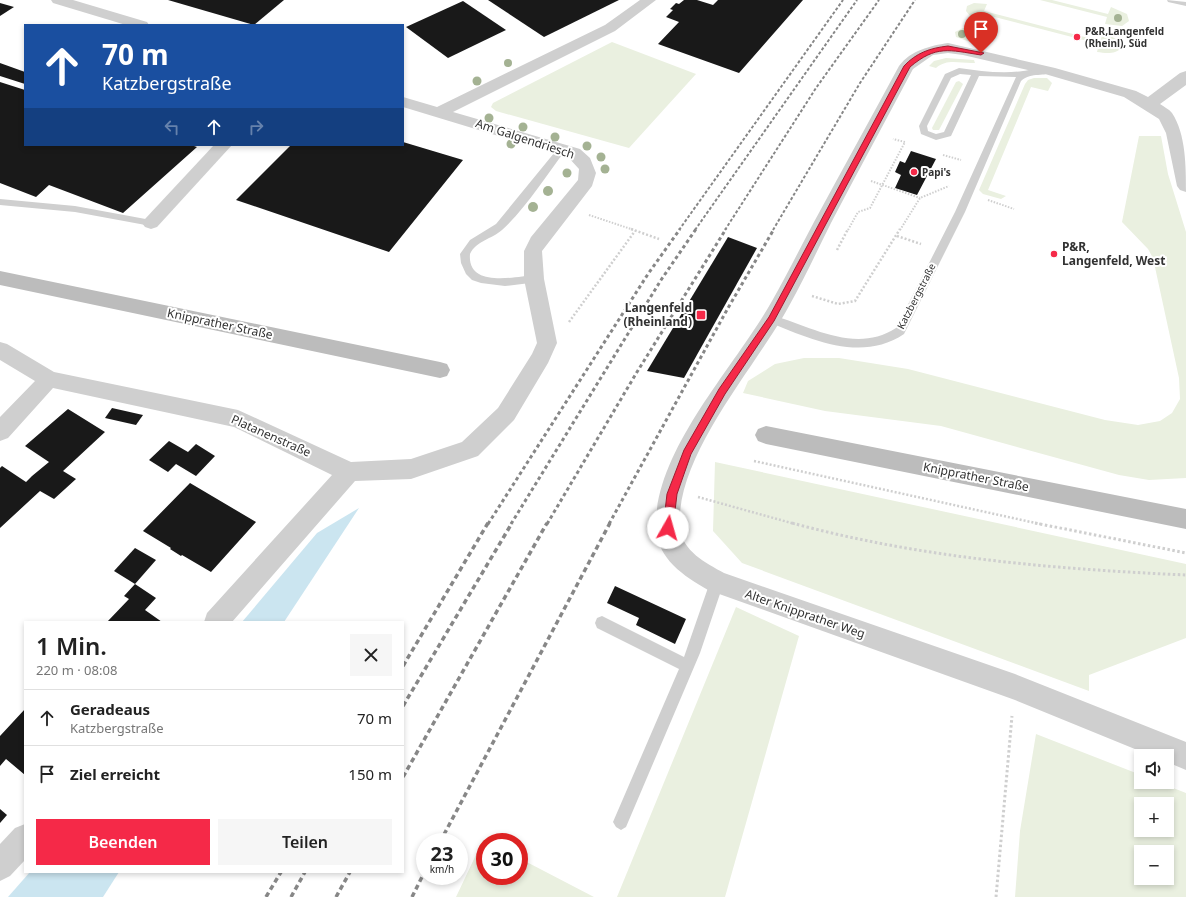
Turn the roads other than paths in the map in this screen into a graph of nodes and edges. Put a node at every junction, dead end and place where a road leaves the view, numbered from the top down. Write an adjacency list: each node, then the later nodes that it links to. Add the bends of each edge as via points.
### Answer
1 (58, 0): 5 (street)
2 (649, 0): 12 (street, via 610,28)
3 (1171, 0): 4 (lane)
4 (1186, 4)
5 (139, 24)
6 (1050, 71): 8 (lane); 11 (street, via 1130,94); 20 (street, via 981,53 948,48 929,51 908,66)
7 (976, 74): 7 (lane, via 959,71 948,76 923,126 924,132 932,137 942,138 948,134); 8 (lane)
8 (1023, 74): 20 (lane, Katzbergstraße, via 900,331 886,340 860,344 831,340)
9 (1186, 76): 11 (street)
10 (404, 102): 12 (street, Am Galgendriesch)
11 (1149, 104): 15 (street, via 1166,116 1174,133)
12 (440, 112): 14 (street, Am Galgendriesch)
13 (223, 146): 17 (street)
14 (562, 149): 19 (street, Am Galgendriesch, via 582,159 589,174 586,182 533,251); 19 (lane, via 499,227 470,245 465,255 466,265 471,274 482,280 494,283)
15 (1186, 186)
16 (0, 202): 17 (lane, via 75,209)
17 (151, 223)
18 (0, 278): 22 (main road, Knipprather Straße)
19 (534, 278): 26 (street, Am Galgendriesch, via 547,343 506,414 470,449 412,469)
20 (772, 319): 28 (street, Alter Knipprather Weg, via 722,391 687,453 674,490 668,528 674,549 685,563)
21 (0, 350): 23 (street, Platanenstraße)
22 (440, 370)
23 (49, 379): 24 (street); 26 (street, Platanenstraße, via 238,419)
24 (0, 432)
25 (766, 435): 27 (main road, Knipprather Straße)
26 (349, 472): 29 (street)
27 (1186, 519)
28 (717, 582): 31 (lane); 32 (street, Alter Knipprather Weg, via 1015,687)
29 (217, 621)
30 (602, 623): 31 (lane)
31 (687, 666): 33 (lane)
32 (1186, 756)
33 (621, 822)
34 (24, 839): 35 (street)
35 (0, 866)

